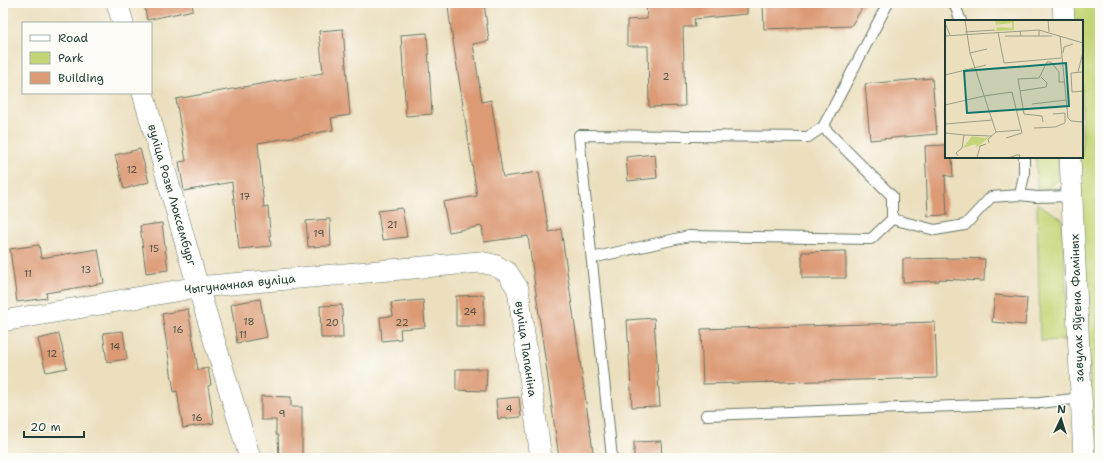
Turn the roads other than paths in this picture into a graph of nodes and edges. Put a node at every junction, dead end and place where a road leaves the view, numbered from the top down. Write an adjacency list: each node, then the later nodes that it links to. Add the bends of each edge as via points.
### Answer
1 (118, 3): 7 (street)
2 (888, 3): 9 (lane)
3 (954, 3): 5 (lane)
4 (1063, 3): 6 (street)
5 (961, 20)
6 (1064, 20)
7 (123, 22)
8 (143, 94): 17 (street, вуліца Розы Люксембург)
9 (823, 127): 14 (lane, via 892,196); 15 (lane, via 808,137 579,135)
10 (1024, 158): 12 (lane)
11 (1070, 158): 13 (street, завулак Яўгена Фаміных)
12 (1020, 195): 13 (lane); 14 (lane, via 991,197 965,225 935,230)
13 (1072, 196): 19 (street, завулак Яўгена Фаміных)
14 (892, 220): 15 (lane, via 871,239 689,236)
15 (592, 258): 23 (lane)
16 (480, 262): 17 (street, Чыгуначная вуліца); 22 (street, вуліца Папаніна, via 494,265 507,272 518,289)
17 (198, 286): 18 (street, Чыгуначная вуліца); 21 (street, вуліца Розы Люксембург)
18 (3, 321)
19 (1081, 398): 20 (lane, via 1040,403); 24 (street, завулак Яўгена Фаміных)
20 (706, 415)
21 (250, 458)
22 (541, 458)
23 (612, 458)
24 (1084, 458)

